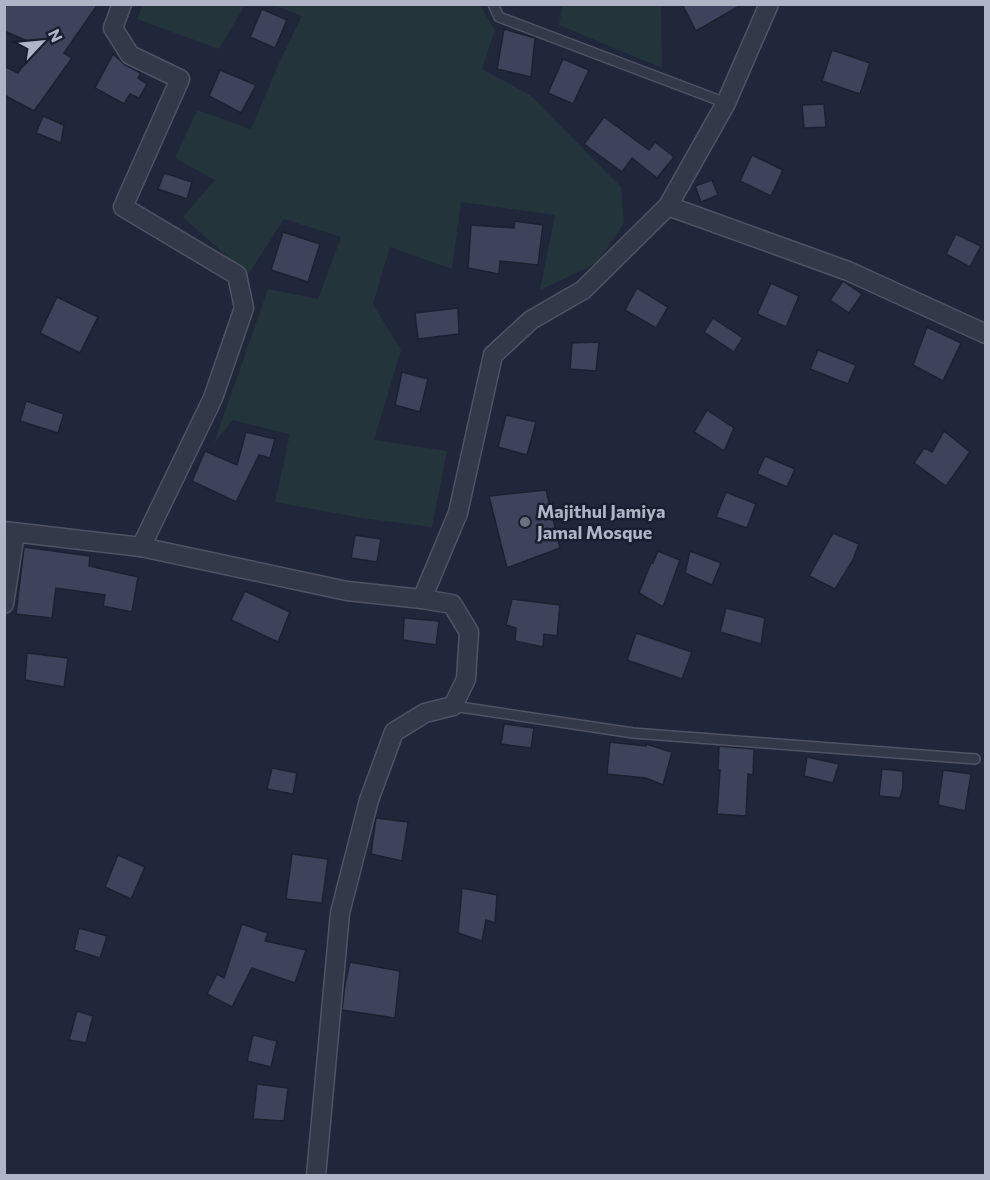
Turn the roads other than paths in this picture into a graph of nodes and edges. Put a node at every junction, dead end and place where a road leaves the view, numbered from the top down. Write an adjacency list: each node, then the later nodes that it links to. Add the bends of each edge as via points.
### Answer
1 (122, 4): 8 (street, via 113,28 130,55 180,80 123,207 237,275 244,308 213,398)
2 (492, 4): 4 (lane, via 498,17)
3 (770, 4): 4 (street)
4 (726, 103): 5 (street)
5 (668, 206): 6 (street, via 848,271); 9 (street, via 583,290 531,320 493,355 458,513)
6 (986, 334)
7 (10, 532): 8 (street); 10 (street)
8 (141, 546): 9 (street, via 347,591)
9 (422, 599): 11 (street, via 453,603 469,632 466,679)
10 (4, 604)
11 (453, 706): 12 (lane, via 633,733); 13 (street, via 425,713 394,732 369,800 340,913)
12 (975, 759)
13 (316, 1176)

